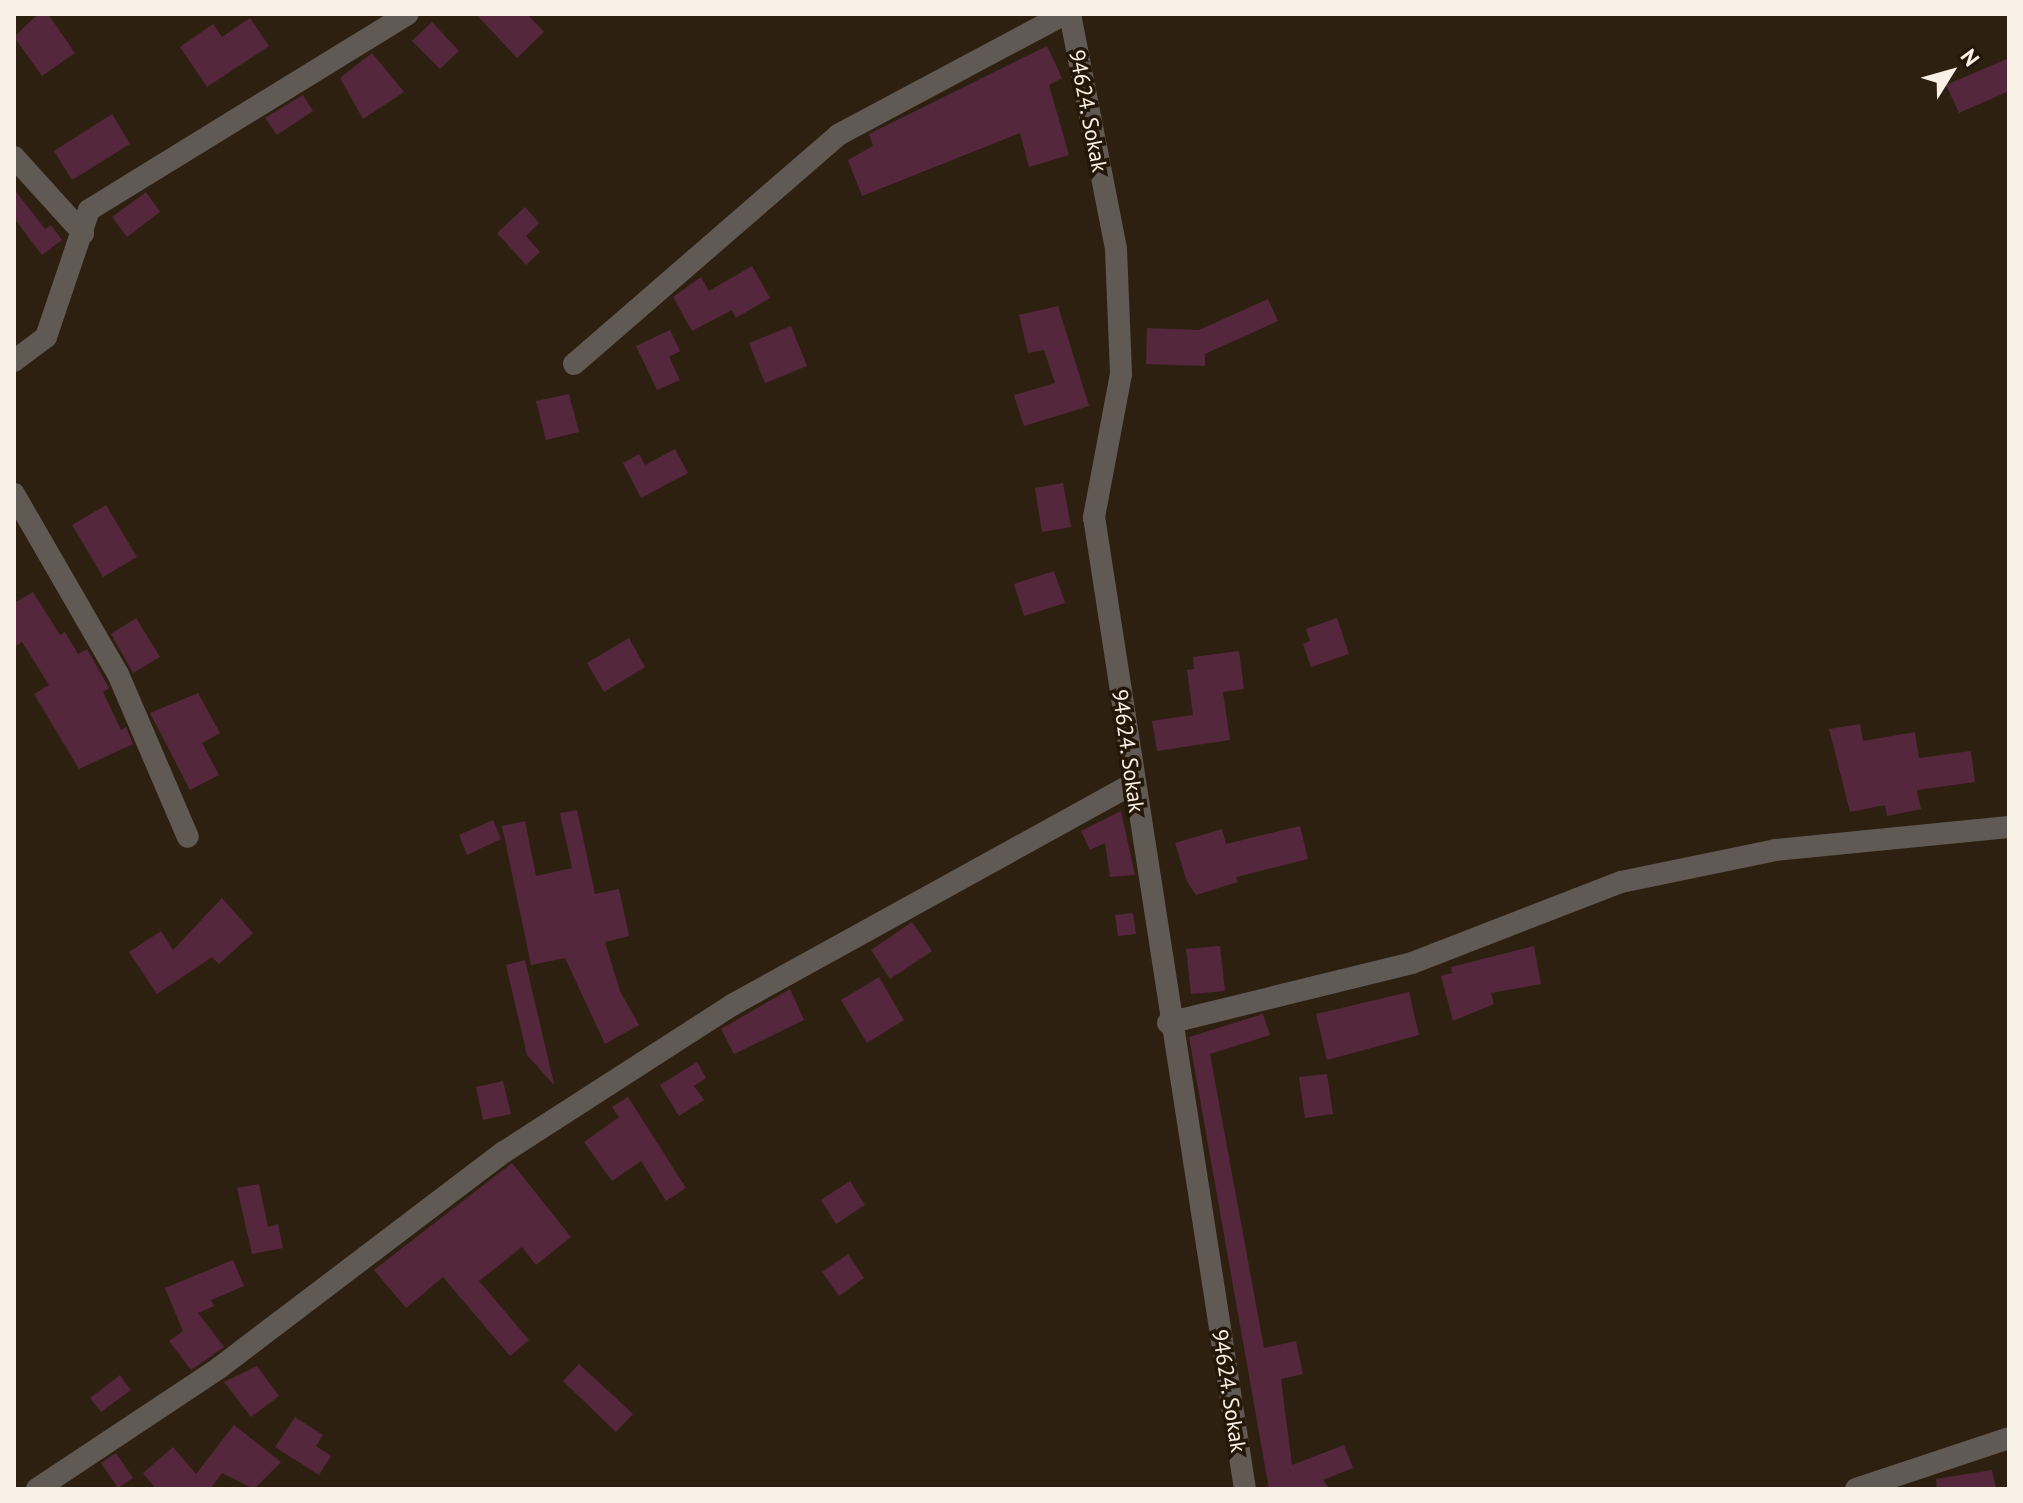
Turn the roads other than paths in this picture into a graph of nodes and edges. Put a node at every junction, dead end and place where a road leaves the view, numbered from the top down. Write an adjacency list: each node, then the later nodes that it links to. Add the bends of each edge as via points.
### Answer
1 (408, 14): 4 (street, via 89,210)
2 (1067, 14): 6 (street, via 838,135); 8 (street, 94624. Sokak, via 1116,249 1121,374 1094,517)
3 (14, 157): 4 (street)
4 (83, 233): 5 (street, via 46,337)
5 (14, 361)
6 (574, 364)
7 (14, 494): 10 (street, via 118,674)
8 (1133, 784): 11 (street, 94624. Sokak); 13 (street, via 719,1013 504,1152 219,1368)
9 (2009, 827): 11 (street, via 1775,850 1621,882 1412,963)
10 (188, 837)
11 (1168, 1023): 14 (street, 94624. Sokak)
12 (2009, 1438): 15 (street)
13 (37, 1489)
14 (1245, 1489)
15 (1856, 1489)

